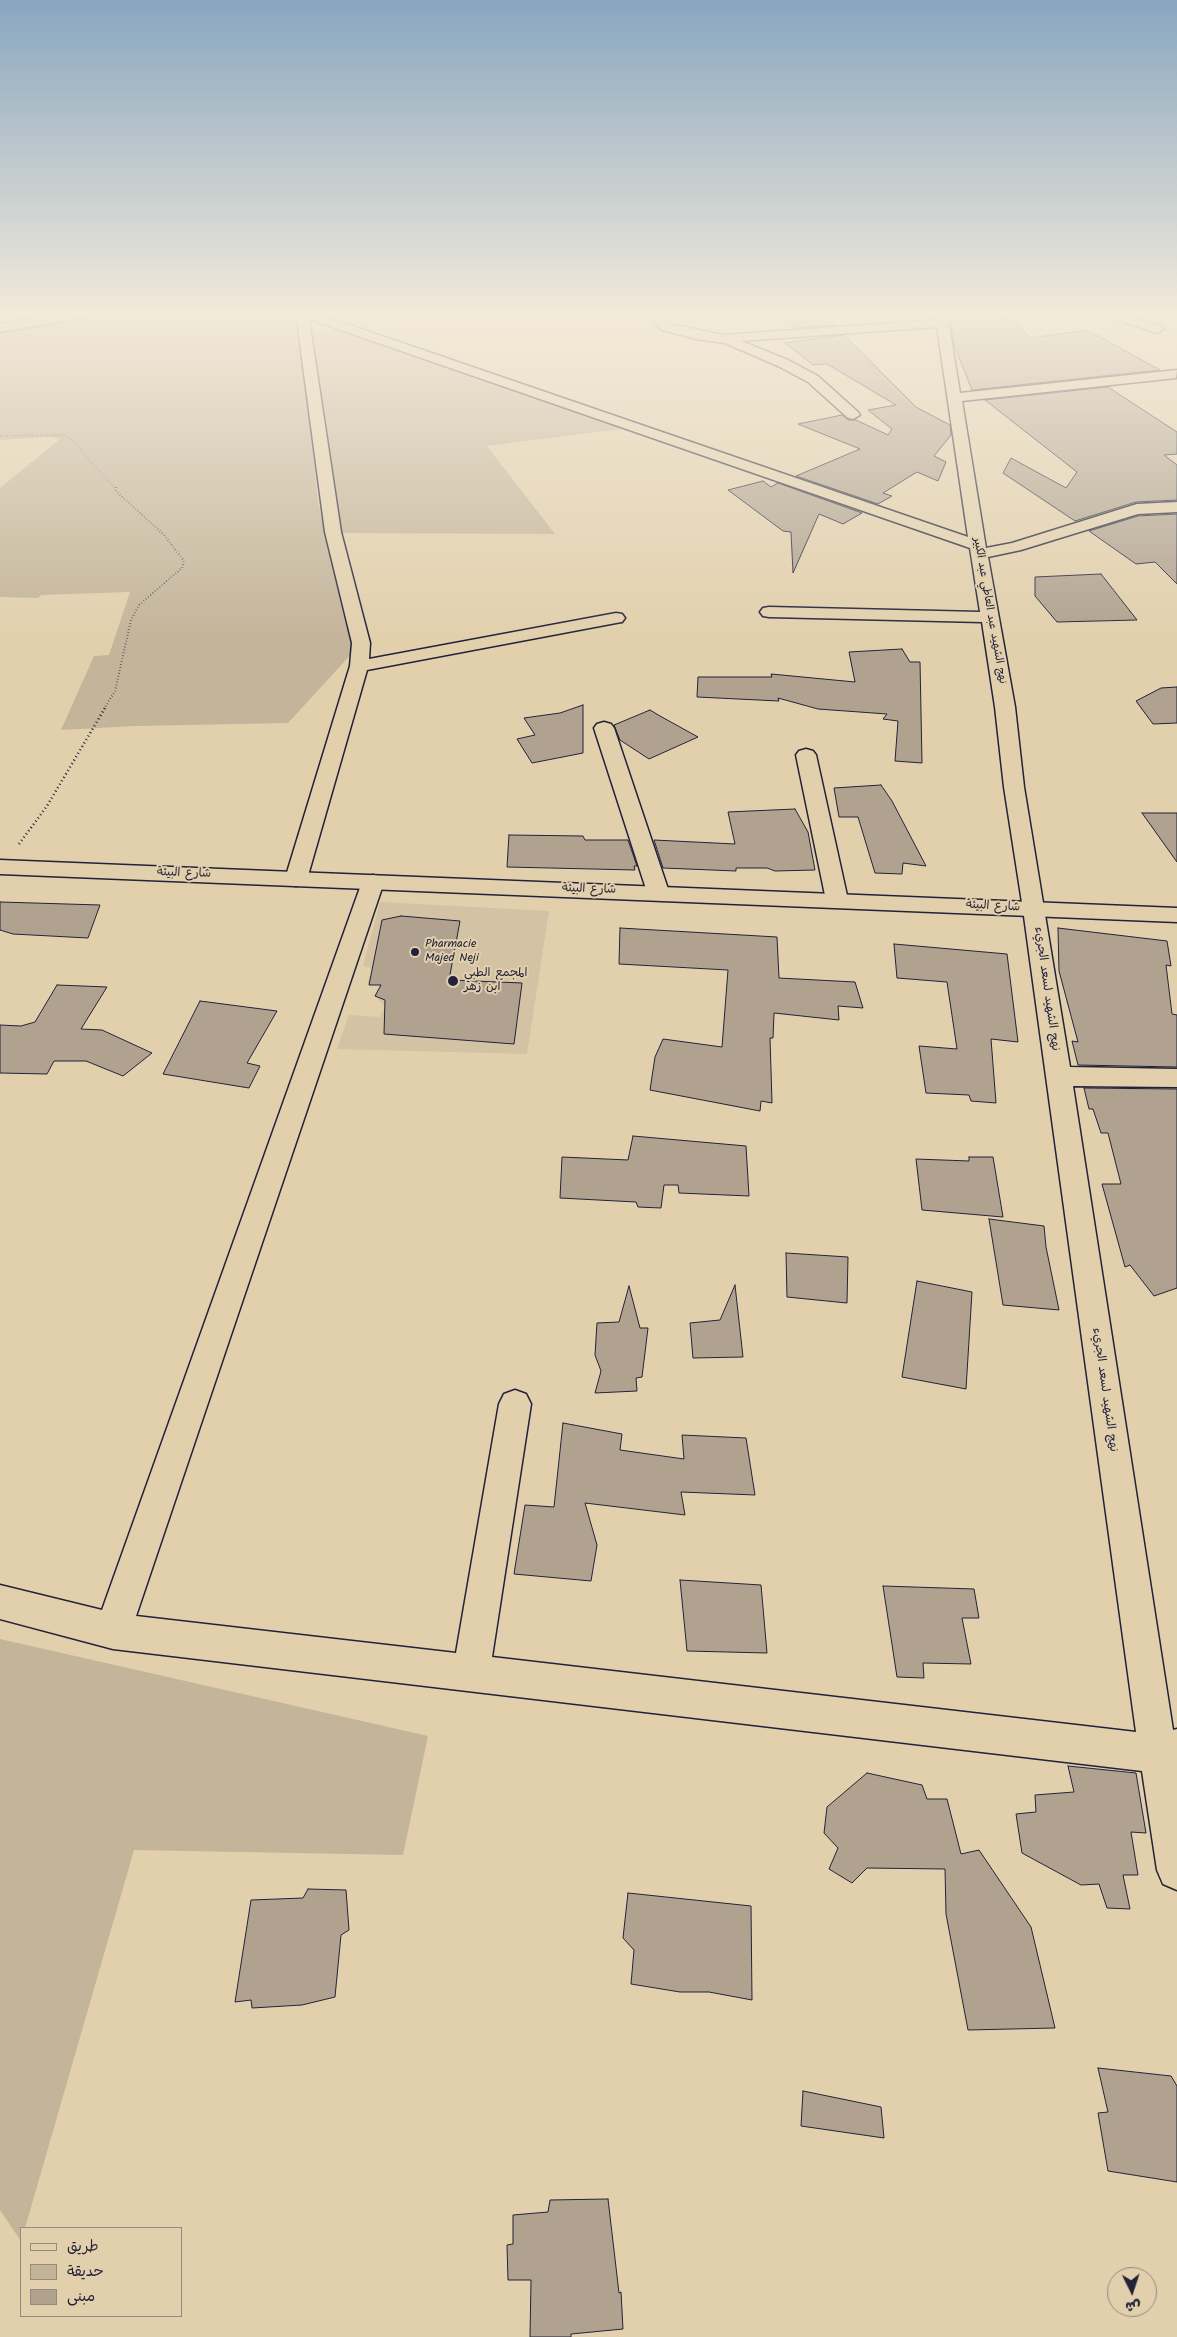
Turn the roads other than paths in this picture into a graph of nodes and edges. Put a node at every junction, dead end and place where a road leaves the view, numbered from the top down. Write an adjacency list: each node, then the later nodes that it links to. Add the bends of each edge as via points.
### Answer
1 (317, 422): 9 (street, via 333,532 361,643)
2 (614, 422): 5 (street)
3 (959, 422): 5 (street, نهج الشهيد عبد العاطي عبد الكبير)
4 (1177, 507): 5 (street, via 1137,509 1024,544)
5 (979, 550): 7 (street, نهج الشهيد عبد العاطي عبد الكبير)
6 (769, 612): 7 (street)
7 (990, 617): 17 (street, نهج الشهيد عبد العاطي عبد الكبير)
8 (616, 618): 9 (street)
9 (359, 666): 13 (street)
10 (604, 728): 15 (street)
11 (806, 755): 16 (street)
12 (1, 868): 13 (street, شارع البيئة)
13 (296, 879): 14 (street, شارع البيئة)
14 (373, 882): 15 (street, شارع البيئة); 23 (street)
15 (658, 892): 16 (street, شارع البيئة)
16 (837, 900): 17 (street, شارع البيئة)
17 (1034, 909): 18 (street, شارع البيئة); 19 (street, نهج الشهيد لسعد الجريء)
18 (1177, 915)
19 (1059, 1076): 20 (street); 25 (street, نهج الشهيد لسعد الجريء)
20 (1177, 1078)
21 (515, 1404): 24 (street)
22 (0, 1602): 23 (street)
23 (113, 1631): 24 (street)
24 (470, 1673): 25 (street)
25 (1167, 1751): 26 (street, نهج الشهيد لسعد الجريء)
26 (1177, 1870)

